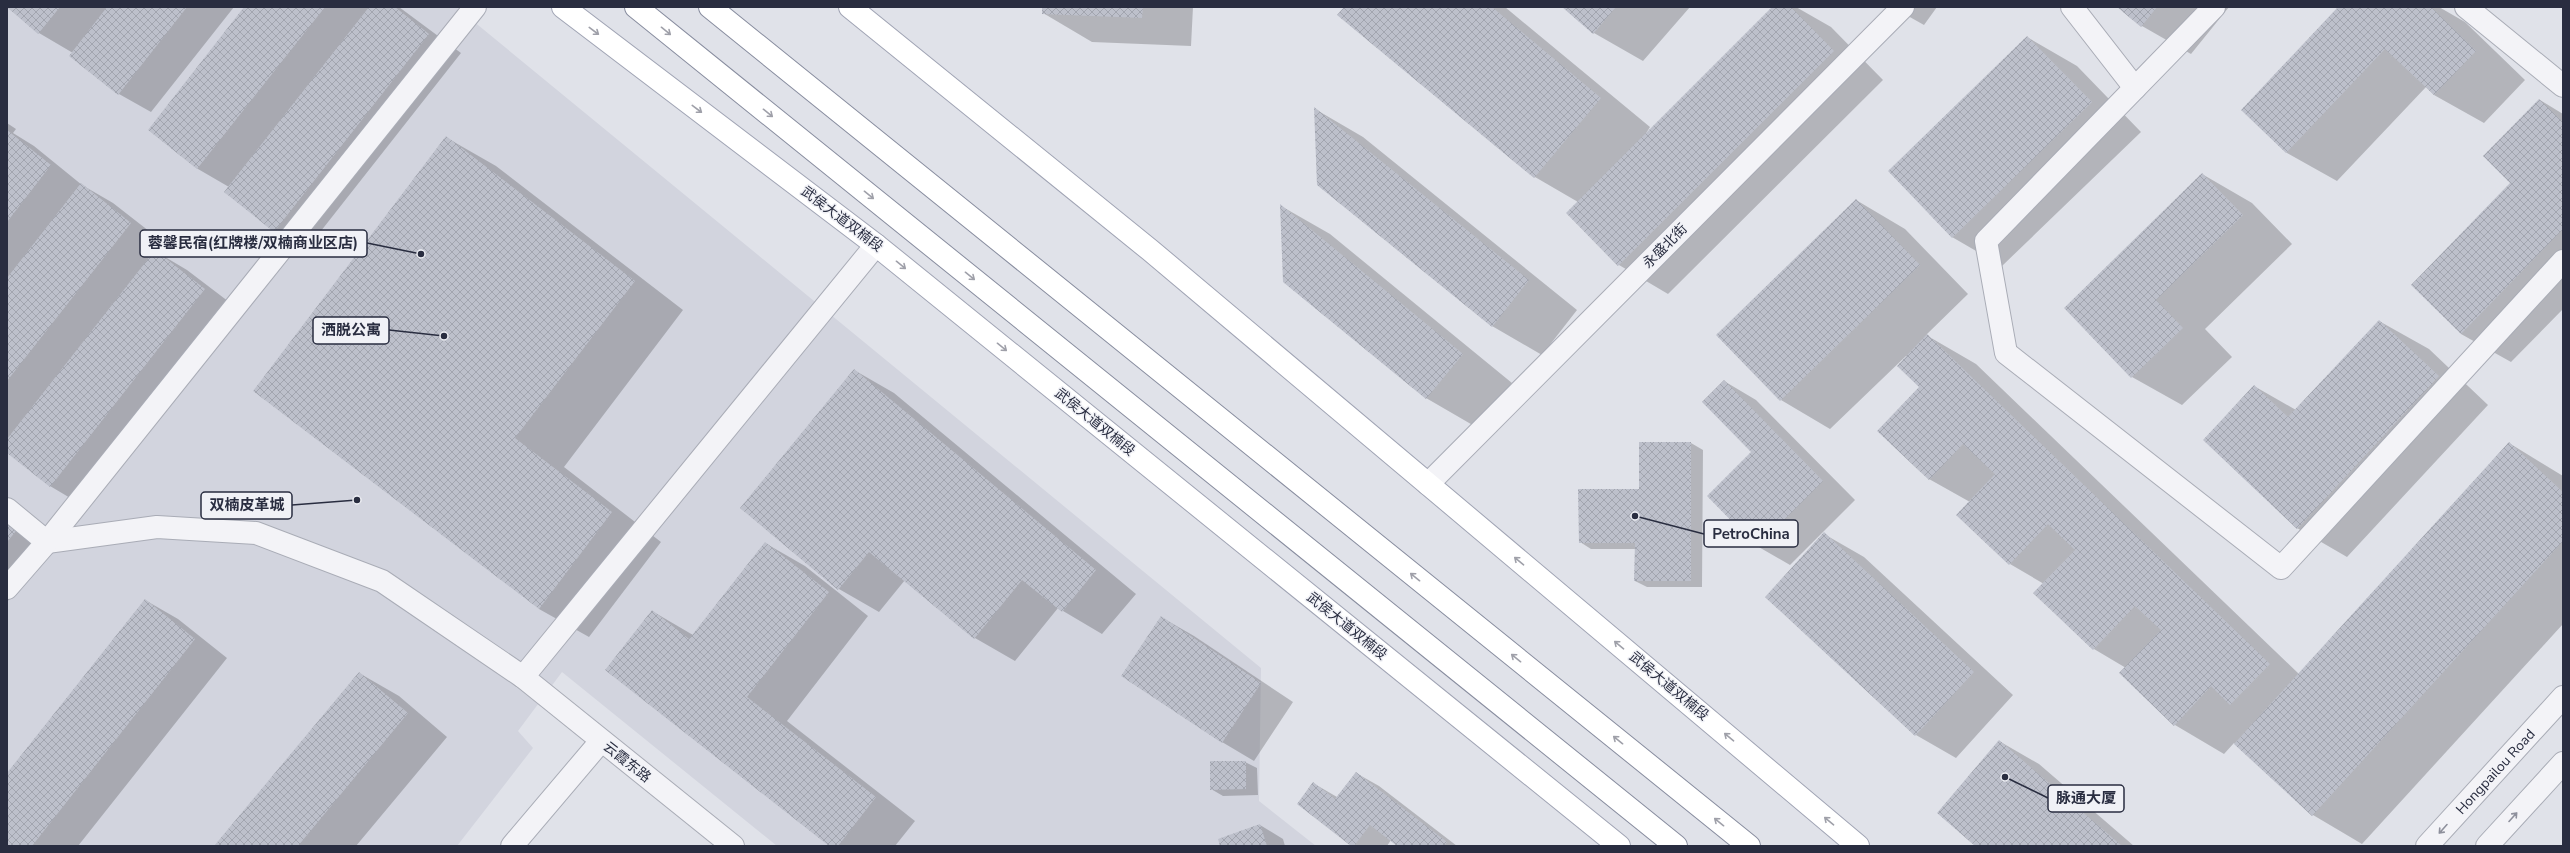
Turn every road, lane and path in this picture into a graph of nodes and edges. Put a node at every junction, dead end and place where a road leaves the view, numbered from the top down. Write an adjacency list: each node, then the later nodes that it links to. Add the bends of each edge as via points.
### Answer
1 (475, 7): 16 (street)
2 (563, 7): 12 (main road, 武侯大道双楠段, one-way to 12)
3 (636, 7): 25 (main road, one-way to 25)
4 (710, 7): 26 (main road, one-way to 4)
5 (850, 7): 14 (main road, 武侯大道双楠段, via 1150,250)
6 (1903, 7): 14 (street, 永盛北街)
7 (2072, 7): 11 (street)
8 (2214, 7): 11 (street)
9 (2466, 7): 10 (street)
10 (2563, 86)
11 (2135, 88): 13 (street, via 1986,241 2006,353 2281,568)
12 (876, 245): 18 (street); 24 (main road, 武侯大道双楠段, one-way to 24)
13 (2563, 261)
14 (1428, 484): 27 (main road, 武侯大道双楠段, one-way to 14)
15 (7, 509): 16 (street)
16 (47, 542): 17 (street); 18 (street, 云霞东路, via 157,527 256,533 382,582)
17 (7, 588)
18 (523, 677): 20 (street, 云霞东路)
19 (2563, 697): 28 (street, Hongpailou Road, one-way to 28)
20 (601, 742): 22 (street); 23 (street, 云霞东路)
21 (2563, 763): 29 (street, one-way to 21)
22 (512, 846)
23 (733, 846)
24 (1619, 846)
25 (1676, 846)
26 (1749, 846)
27 (1858, 846)
28 (2427, 846)
29 (2487, 846)

